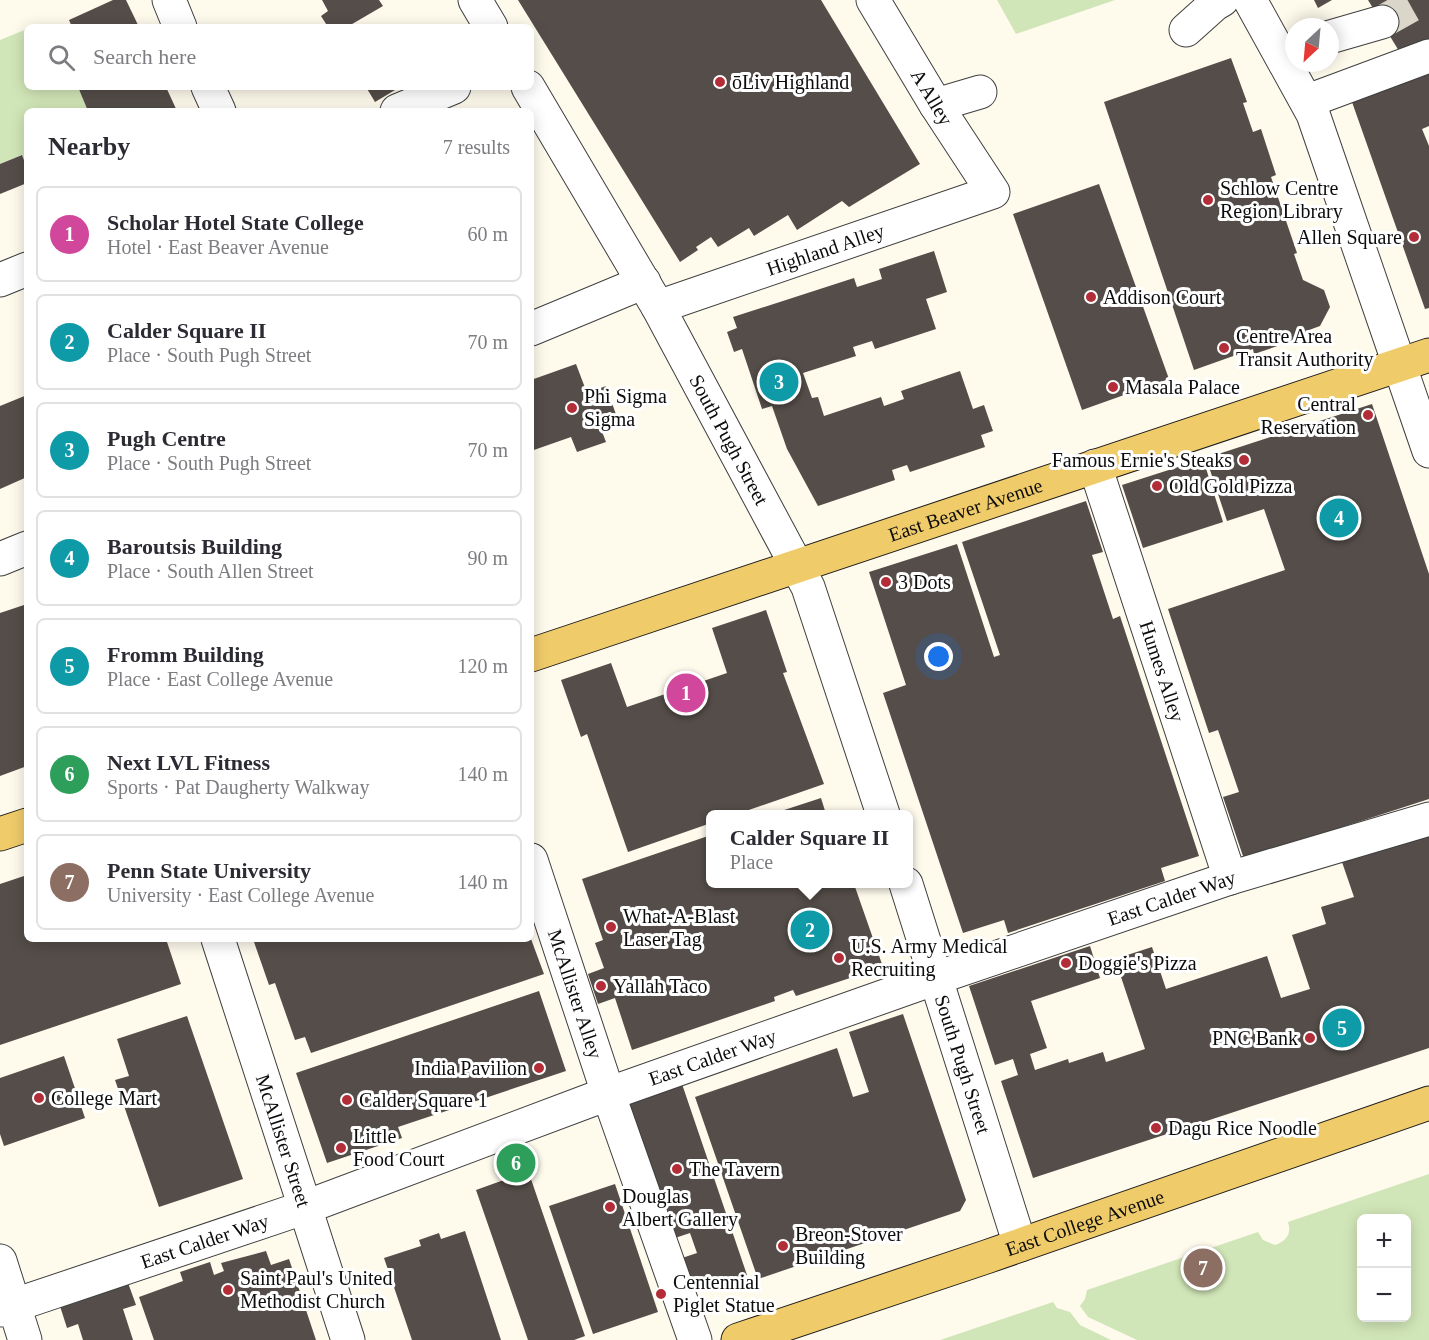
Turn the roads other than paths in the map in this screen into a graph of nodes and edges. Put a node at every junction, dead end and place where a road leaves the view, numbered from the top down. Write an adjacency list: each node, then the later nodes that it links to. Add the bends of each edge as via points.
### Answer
1 (168, 0): 7 (street)
2 (475, 0): 8 (street)
3 (873, 0): 19 (street, A Alley)
4 (1222, 0): 9 (street)
5 (1250, 0): 11 (street)
6 (1382, 22): 10 (street)
7 (179, 24)
8 (489, 24)
9 (1186, 30)
10 (1339, 34)
11 (1285, 53)
12 (1429, 56): 18 (street)
13 (1295, 72): 18 (street)
14 (209, 90): 20 (street)
15 (447, 90): 21 (street)
16 (530, 90): 25 (street, South Pugh Street)
17 (980, 92): 19 (street)
18 (1308, 101): 27 (street)
19 (936, 105): 22 (street, A Alley)
20 (218, 108)
21 (404, 108)
22 (993, 192): 25 (street, Highland Alley)
23 (24, 270): 24 (street)
24 (0, 280)
25 (651, 294): 26 (street, Highland Alley); 32 (street, South Pugh Street)
26 (534, 328)
27 (1414, 360): 28 (street); 29 (main road, East Beaver Avenue)
28 (1429, 451)
29 (1095, 466): 32 (main road, East Beaver Avenue); 39 (street, Humes Alley)
30 (24, 549): 31 (street)
31 (0, 559)
32 (797, 567): 33 (main road, East Beaver Avenue); 34 (street, South Pugh Street)
33 (534, 654)
34 (882, 810)
35 (1429, 819): 39 (street, East Calder Way)
36 (24, 826): 37 (main road)
37 (0, 834)
38 (534, 869): 43 (street, McAllister Alley)
39 (1230, 878): 42 (street, East Calder Way)
40 (907, 888): 42 (street, South Pugh Street)
41 (219, 942): 45 (street, McAllister Street)
42 (936, 978): 43 (street, East Calder Way); 46 (street, South Pugh Street)
43 (608, 1094): 45 (street, East Calder Way); 51 (street, McAllister Alley)
44 (1429, 1102): 46 (main road, East College Avenue)
45 (306, 1208): 48 (street, East Calder Way); 50 (street, McAllister Street)
46 (1020, 1245): 52 (main road, East College Avenue)
47 (0, 1261): 48 (street)
48 (7, 1308): 49 (street)
49 (26, 1340)
50 (348, 1340)
51 (695, 1340)
52 (738, 1340)

